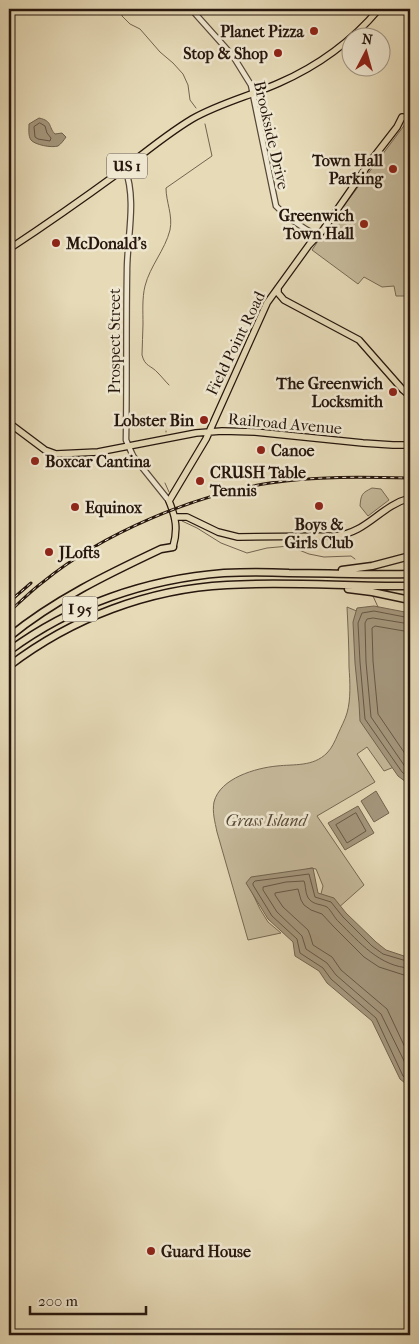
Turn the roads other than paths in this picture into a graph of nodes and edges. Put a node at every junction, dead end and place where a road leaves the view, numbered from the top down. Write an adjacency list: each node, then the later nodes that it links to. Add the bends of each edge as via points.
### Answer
1 (191, 9): 5 (street, Brookside Drive, via 237,61)
2 (367, 9): 4 (main road)
3 (379, 9): 4 (main road, US 1)
4 (374, 14): 5 (main road, US 1, via 338,50 291,78)
5 (252, 93): 7 (main road, US 1, via 192,119); 8 (street, Brookside Drive, via 276,206)
6 (410, 118): 8 (main road, Field Point Road, via 402,117)
7 (125, 168): 9 (main road, US 1); 15 (street, Prospect Street, via 129,179 131,215 127,269 126,440)
8 (318, 236): 10 (main road, Field Point Road)
9 (9, 249)
10 (278, 288): 11 (main road, via 284,300 359,340); 13 (main road, Field Point Road, via 267,303)
11 (410, 396)
12 (9, 423): 15 (main road, Railroad Avenue, via 52,453 92,452)
13 (208, 432): 14 (main road, Railroad Avenue, via 255,432); 15 (main road, Railroad Avenue); 17 (main road, Field Point Road)
14 (410, 445)
15 (129, 446): 17 (street, Prospect Street, via 133,456)
16 (410, 498): 18 (main road, via 393,505 358,530 335,536 238,537 218,532 187,517)
17 (169, 501): 18 (main road)
18 (175, 516): 19 (main road)
19 (173, 547): 26 (highway, via 157,551 70,595)
20 (409, 556): 21 (highway)
21 (343, 572): 22 (highway, I 95); 27 (highway, I 95, via 225,573 169,580 74,612)
22 (410, 574)
23 (410, 586): 24 (highway)
24 (347, 587): 25 (highway); 28 (highway, I 95, via 226,585 166,593 76,624)
25 (410, 600)
26 (9, 637)
27 (9, 651)
28 (9, 667)

